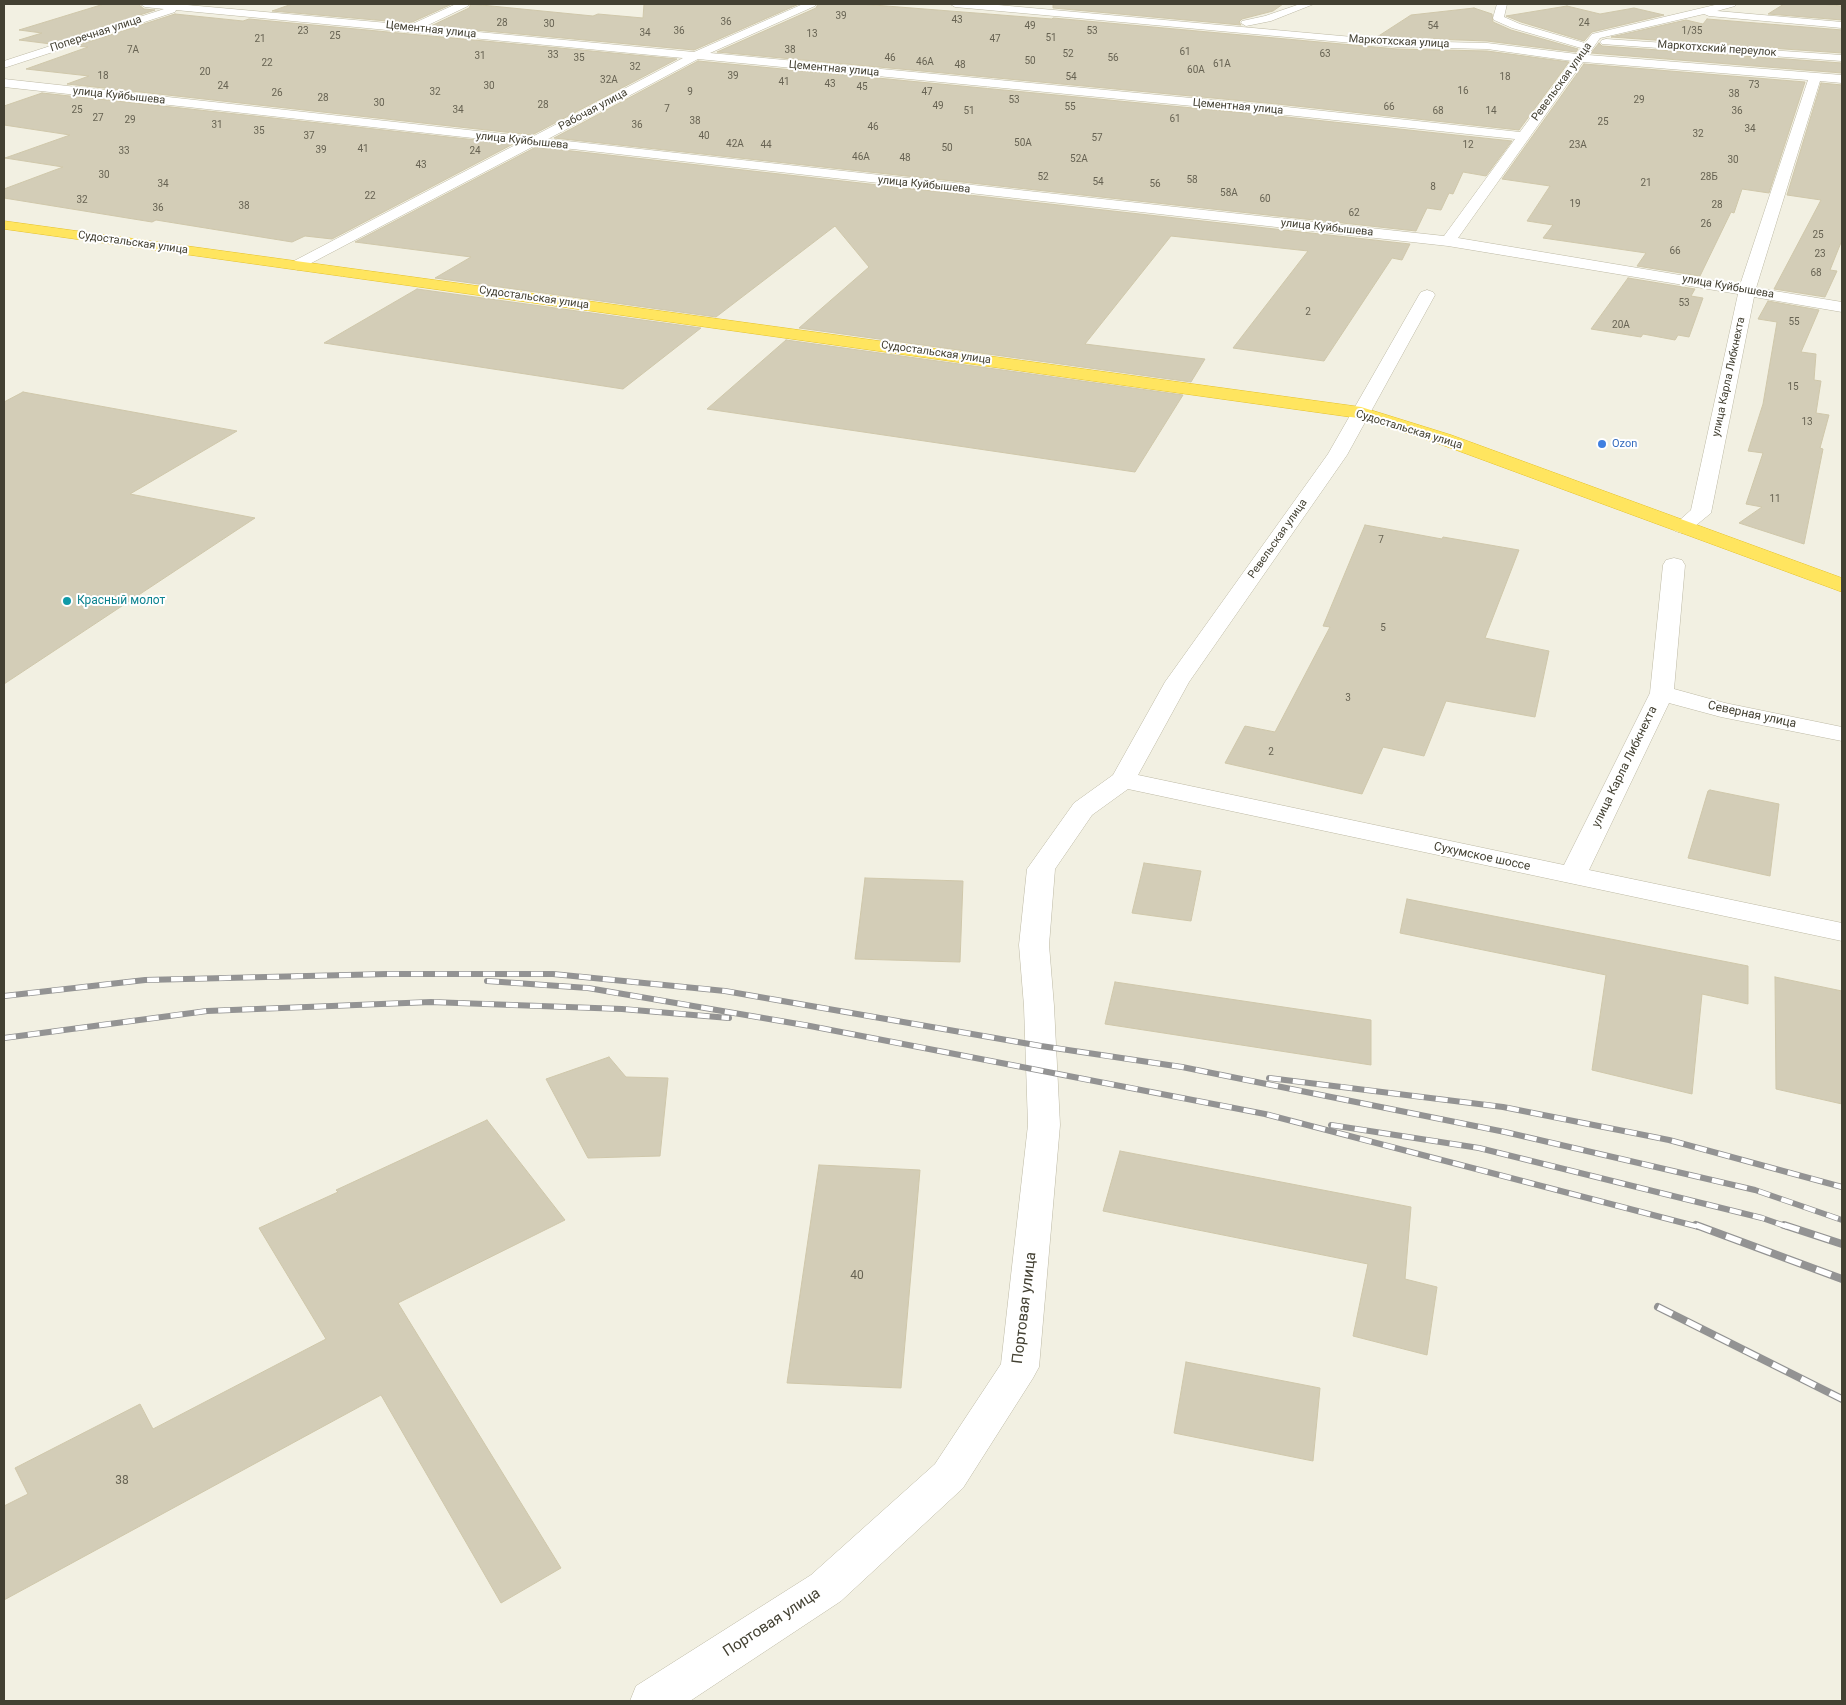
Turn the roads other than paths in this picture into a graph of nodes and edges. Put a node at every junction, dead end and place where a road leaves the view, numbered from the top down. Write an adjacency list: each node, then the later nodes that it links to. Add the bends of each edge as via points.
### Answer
1 (145, 4): 8 (street, Цементная улица)
2 (464, 4): 14 (street)
3 (811, 4): 16 (street, Рабочая улица)
4 (955, 4): 13 (street, Маркотхская улица)
5 (1309, 4): 13 (street, via 1267,19)
6 (1502, 4): 15 (street, Маркотхский переулок, via 1498,18 1516,26)
7 (1731, 4): 9 (street, Ревельская улица)
8 (183, 5): 11 (street, Цементная улица); 19 (street, Поперечная улица)
9 (1695, 12): 12 (street); 15 (street, Ревельская улица, via 1596,36)
10 (392, 17): 11 (street)
11 (374, 24): 14 (street, Цементная улица)
12 (1842, 25)
13 (1210, 27): 17 (street, Маркотхская улица, via 1396,44 1487,46)
14 (413, 28): 16 (street, Цементная улица)
15 (1589, 44): 17 (street, Ревельская улица); 18 (street, Маркотхский переулок)
16 (695, 56): 23 (street, Цементная улица); 24 (street, Рабочая улица)
17 (1579, 58): 20 (street, Маркотхская улица); 23 (street, Ревельская улица)
18 (1842, 58)
19 (4, 65)
20 (1815, 77): 21 (street, Маркотхская улица); 28 (street, улица Карла Либкнехта)
21 (1842, 79)
22 (4, 83): 24 (street, улица Куйбышева)
23 (1523, 136): 26 (street, Ревельская улица)
24 (532, 142): 26 (street, улица Куйбышева); 27 (street, Рабочая улица)
25 (4, 225): 27 (highway, Судостальская улица)
26 (1448, 241): 28 (street, улица Куйбышева)
27 (298, 265): 31 (highway, Судостальская улица)
28 (1747, 290): 30 (street, улица Куйбышева); 32 (street, улица Карла Либкнехта, via 1701,513)
29 (1427, 295): 31 (street, Ревельская улица)
30 (1842, 307)
31 (1361, 413): 32 (highway, Судостальская улица, via 1444,439); 37 (street, Ревельская улица, via 1336,455 1178,682)
32 (1682, 527): 34 (highway, Судостальская улица)
33 (1674, 565): 35 (street, улица Карла Либкнехта)
34 (1842, 585)
35 (1662, 693): 36 (street, Северная улица, via 1721,710); 38 (street, улица Карла Либкнехта)
36 (1842, 734)
37 (1123, 780): 38 (street, Сухумское шоссе); 40 (street, Портовая улица, via 1083,809 1041,869 1034,945 1044,1126 1020,1368 949,1476 826,1588)
38 (1572, 876): 39 (street, Сухумское шоссе)
39 (1842, 932)
40 (652, 1701)

